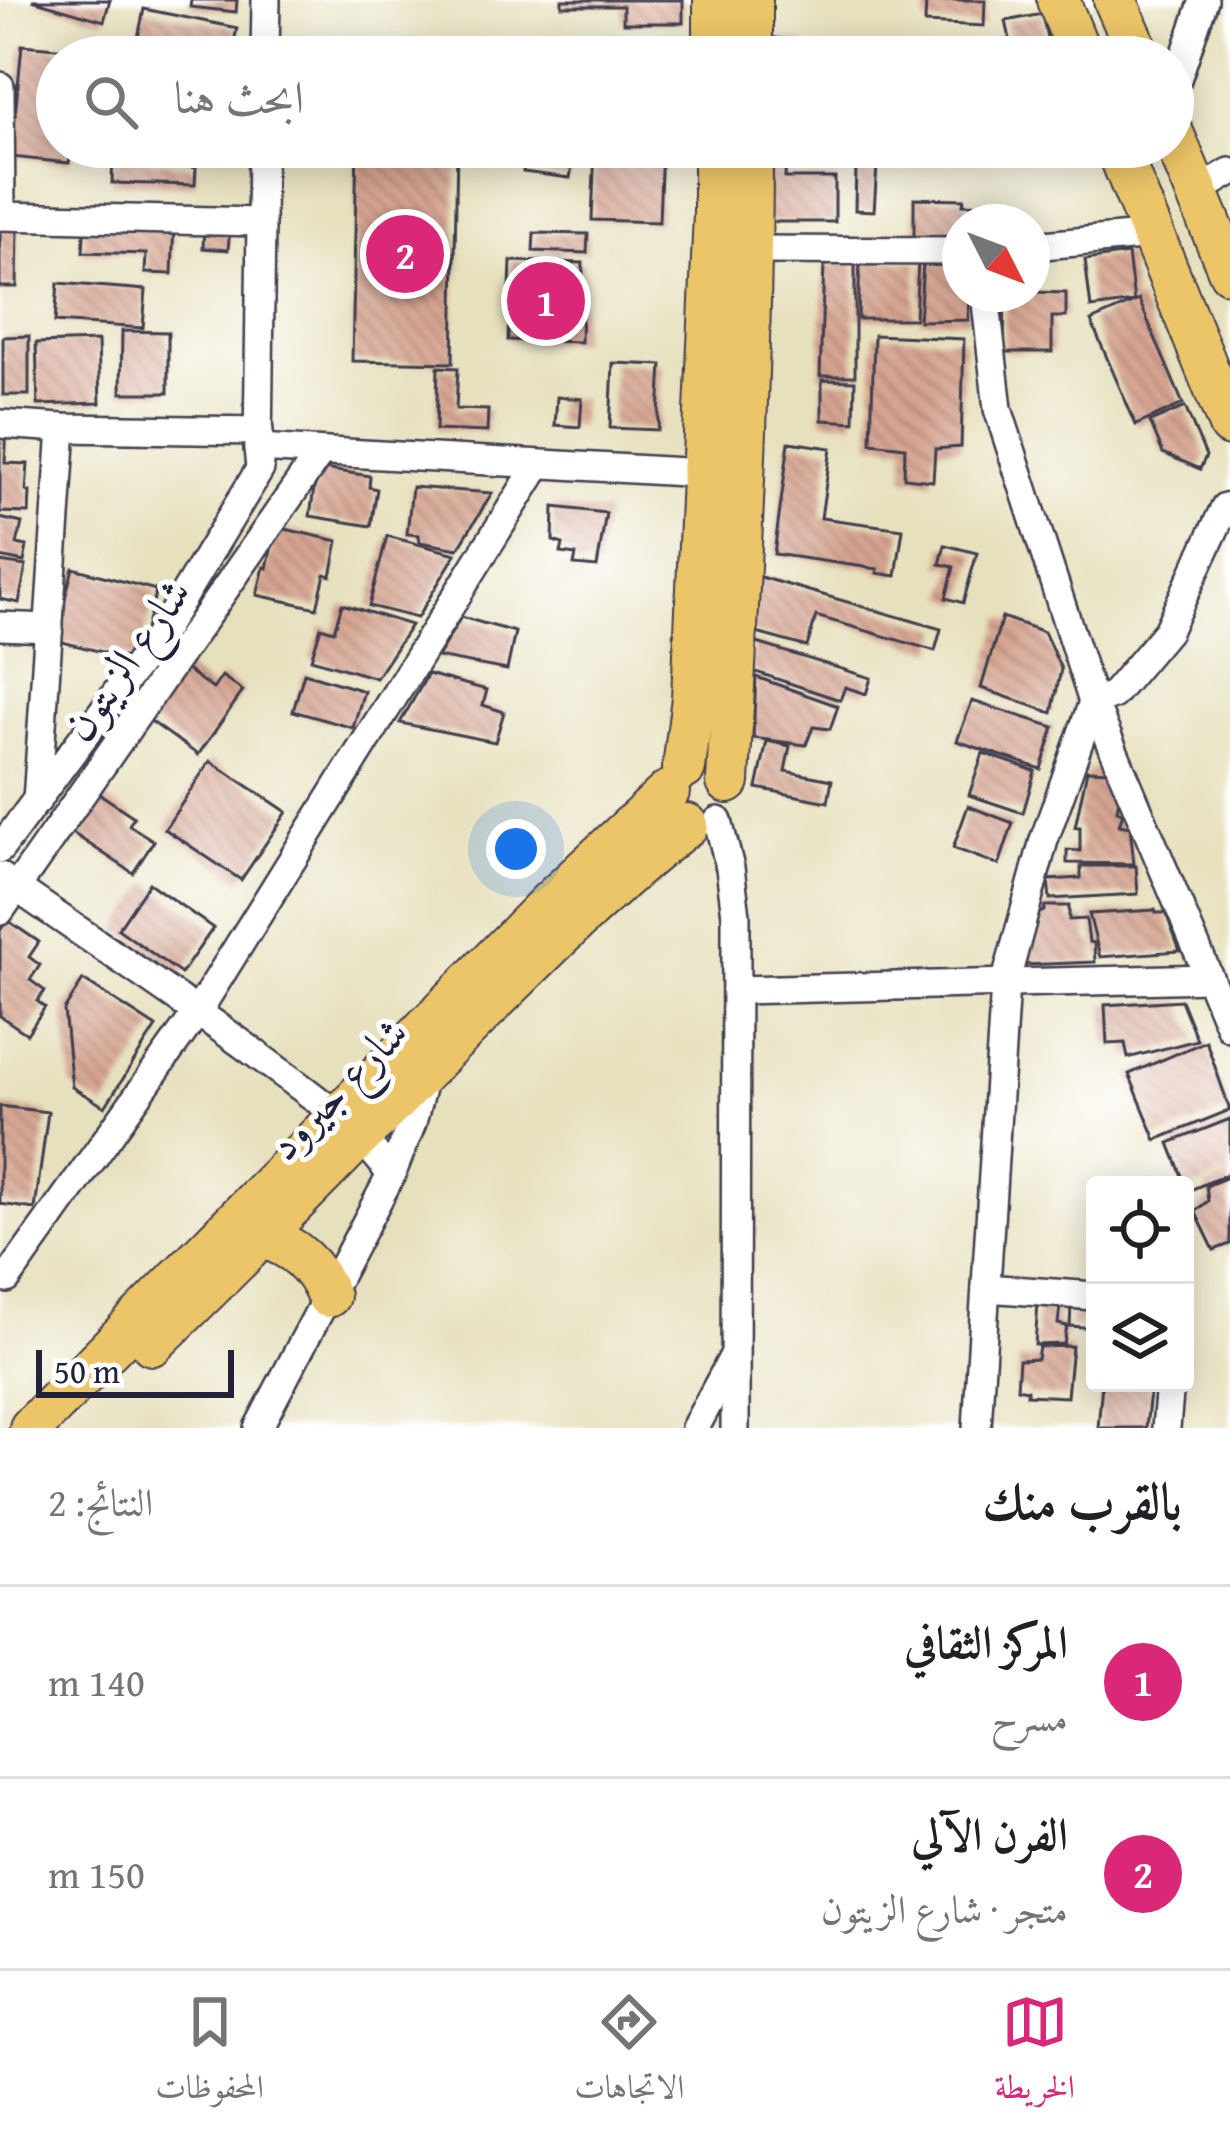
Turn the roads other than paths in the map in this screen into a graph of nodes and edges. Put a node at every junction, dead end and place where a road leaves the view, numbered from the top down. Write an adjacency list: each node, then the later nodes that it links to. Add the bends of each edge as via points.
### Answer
1 (266, 0): 7 (street)
2 (716, 0): 8 (main road)
3 (751, 0): 9 (main road)
4 (1058, 0): 10 (main road)
5 (1115, 0): 11 (main road)
6 (1204, 0): 12 (street)
7 (265, 36)
8 (716, 36)
9 (751, 36)
10 (1073, 36)
11 (1131, 36)
12 (1192, 36)
13 (0, 86): 19 (street)
14 (261, 168): 20 (street, شارع الزيتون)
15 (715, 168): 33 (main road)
16 (751, 168): 23 (main road)
17 (1126, 168): 21 (main road)
18 (1213, 182): 25 (main road)
19 (1, 216): 20 (street)
20 (260, 221): 30 (street, شارع الزيتون)
21 (1153, 235): 22 (street); 28 (main road)
22 (1050, 244)
23 (749, 250): 24 (street); 38 (main road)
24 (942, 251)
25 (1230, 272)
26 (987, 312): 37 (street, via 998,409)
27 (0, 424): 29 (street)
28 (1230, 424)
29 (62, 428): 30 (street); 36 (street)
30 (258, 440): 31 (street); 39 (street, شارع الزيتون, via 260,469 160,634)
31 (320, 453): 32 (street); 41 (street, شارع الزيتون)
32 (538, 465): 33 (street); 46 (street)
33 (702, 473): 38 (main road)
34 (1230, 506): 37 (street, via 1167,631 1113,695)
35 (0, 626): 36 (street)
36 (49, 628): 39 (street)
37 (1093, 702): 43 (street); 44 (street, via 1043,840)
38 (697, 798): 45 (street, via 734,892); 48 (main road, شارع جيرود); 49 (main road, شارع جيرود, via 552,900)
39 (37, 802): 40 (street, شارع الزيتون)
40 (0, 849)
41 (9, 882): 42 (street, شارع الزيتون); 46 (street)
42 (0, 911)
43 (1208, 978): 44 (street); 47 (street)
44 (1005, 984): 45 (street); 53 (street)
45 (736, 990): 56 (street)
46 (198, 1011): 49 (street); 52 (street)
47 (1230, 1027)
48 (425, 1069): 49 (main road, شارع جيرود); 50 (street)
49 (349, 1125): 50 (street); 51 (main road, شارع جيرود); 58 (main road, شارع جيرود)
50 (391, 1175): 55 (street)
51 (264, 1237): 55 (main road, via 296,1252); 59 (main road, شارع جيرود)
52 (7, 1279)
53 (986, 1288): 54 (street); 63 (street)
54 (1086, 1295)
55 (328, 1296): 60 (street)
56 (735, 1353): 61 (street); 62 (street)
57 (1169, 1392): 64 (street)
58 (31, 1428)
59 (65, 1428)
60 (258, 1428)
61 (695, 1428)
62 (735, 1428)
63 (977, 1428)
64 (1166, 1428)

